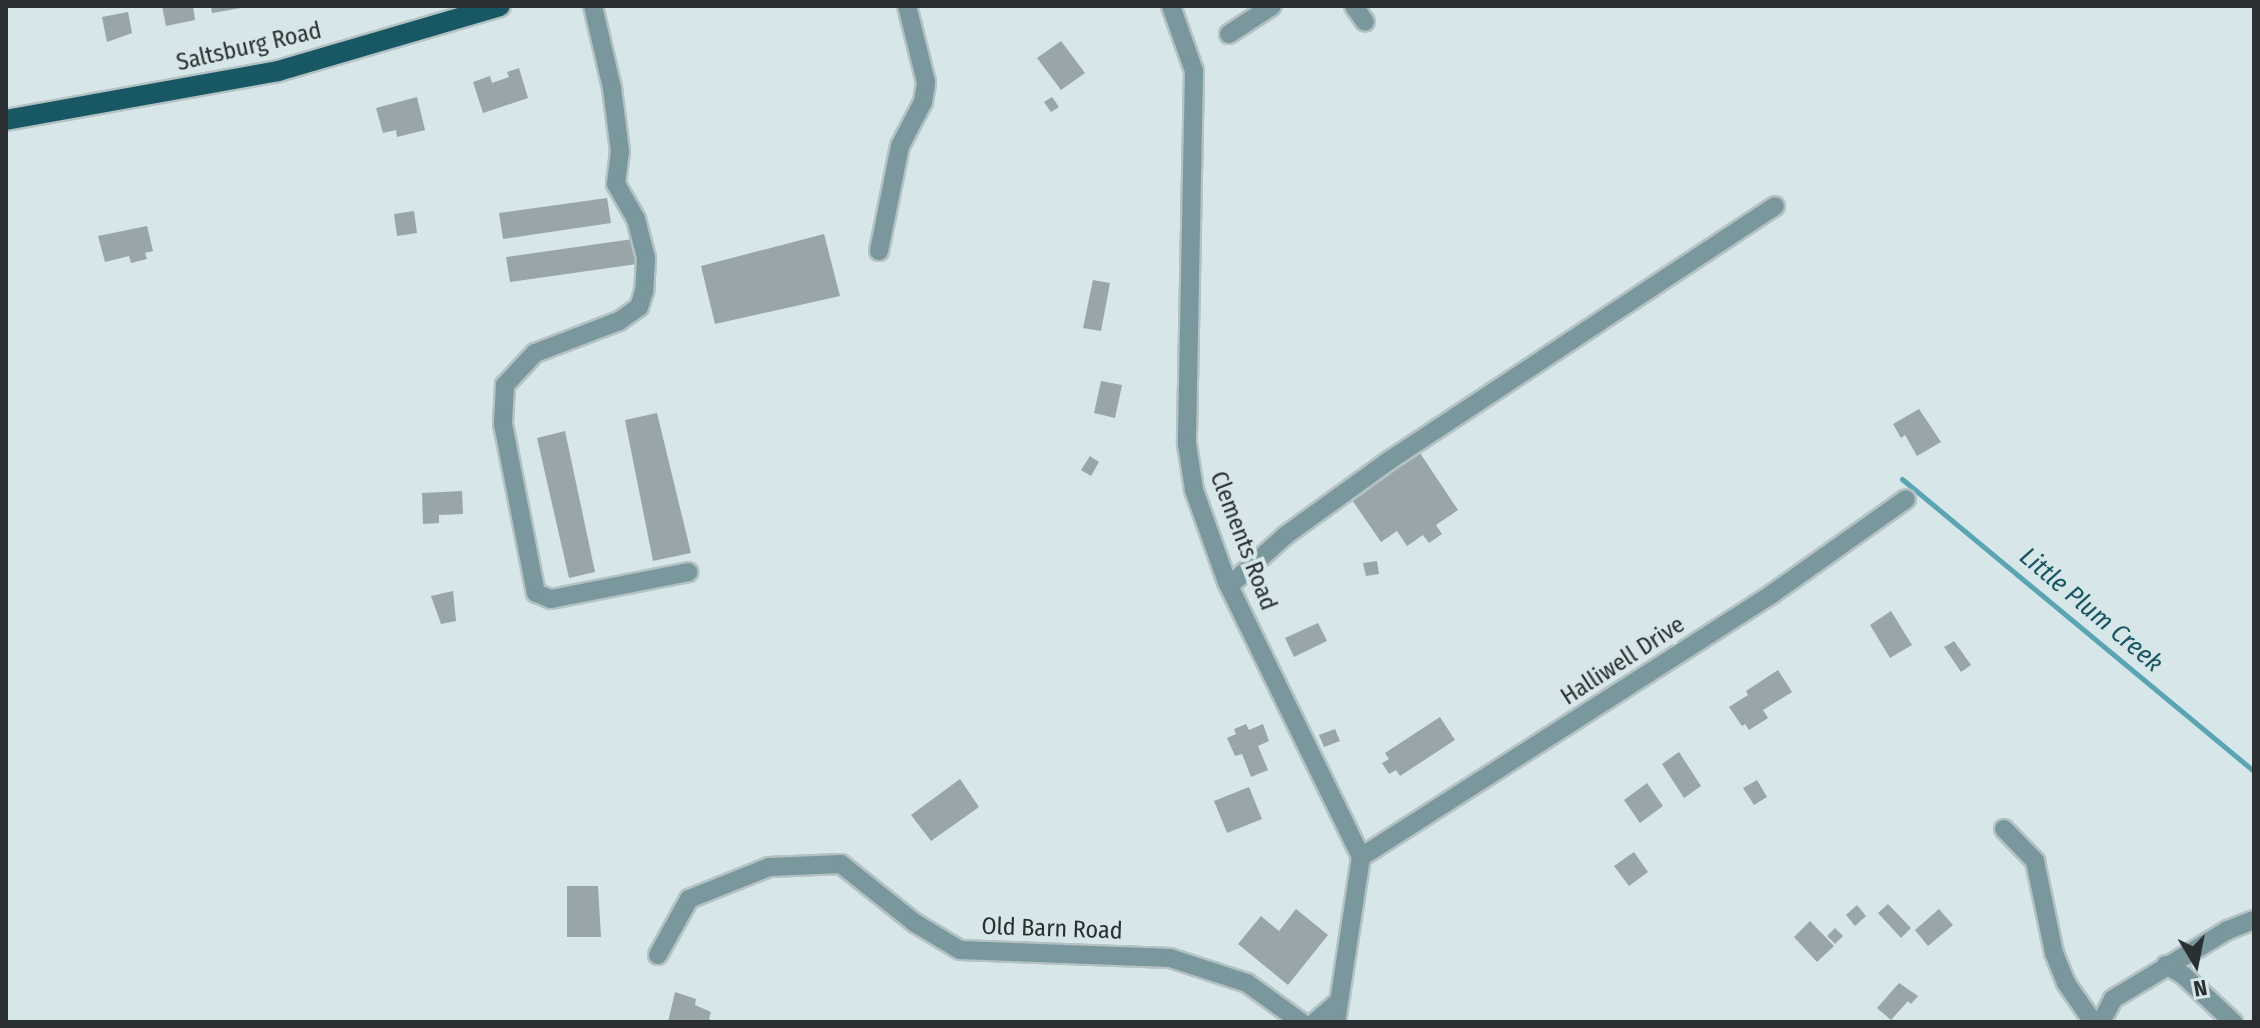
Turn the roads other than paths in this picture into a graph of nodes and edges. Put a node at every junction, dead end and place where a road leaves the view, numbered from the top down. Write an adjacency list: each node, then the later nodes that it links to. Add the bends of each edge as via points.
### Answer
1 (500, 6): 9 (main road, Saltsburg Road, via 278,71)
2 (593, 6): 13 (street, via 612,88 620,151 616,184 636,219 646,258 644,291 639,307 619,321 535,353 505,385 503,424 536,593 551,599)
3 (907, 6): 11 (street, via 926,82 923,102 900,146)
4 (1171, 6): 14 (street, Clements Road, via 1194,71 1187,444 1194,490)
5 (1272, 6): 8 (street)
6 (1354, 6): 7 (street)
7 (1365, 22)
8 (1229, 34)
9 (6, 120)
10 (1775, 206): 14 (street, via 1390,460 1286,535)
11 (879, 251)
12 (1906, 499): 16 (street, Halliwell Drive, via 1772,594)
13 (688, 572)
14 (1229, 586): 16 (street, Clements Road)
15 (2004, 829): 24 (street, via 2035,861 2054,953)
16 (1361, 857): 20 (street)
17 (2254, 920): 19 (street)
18 (658, 955): 21 (street, Old Barn Road, via 689,899 769,867 841,864 915,923 960,950 1170,958 1247,983)
19 (2166, 965): 25 (street, via 2113,999); 26 (street)
20 (1337, 1003): 22 (street); 23 (street)
21 (1301, 1022)
22 (1315, 1022)
23 (1336, 1022)
24 (2093, 1022)
25 (2101, 1022)
26 (2233, 1022)

